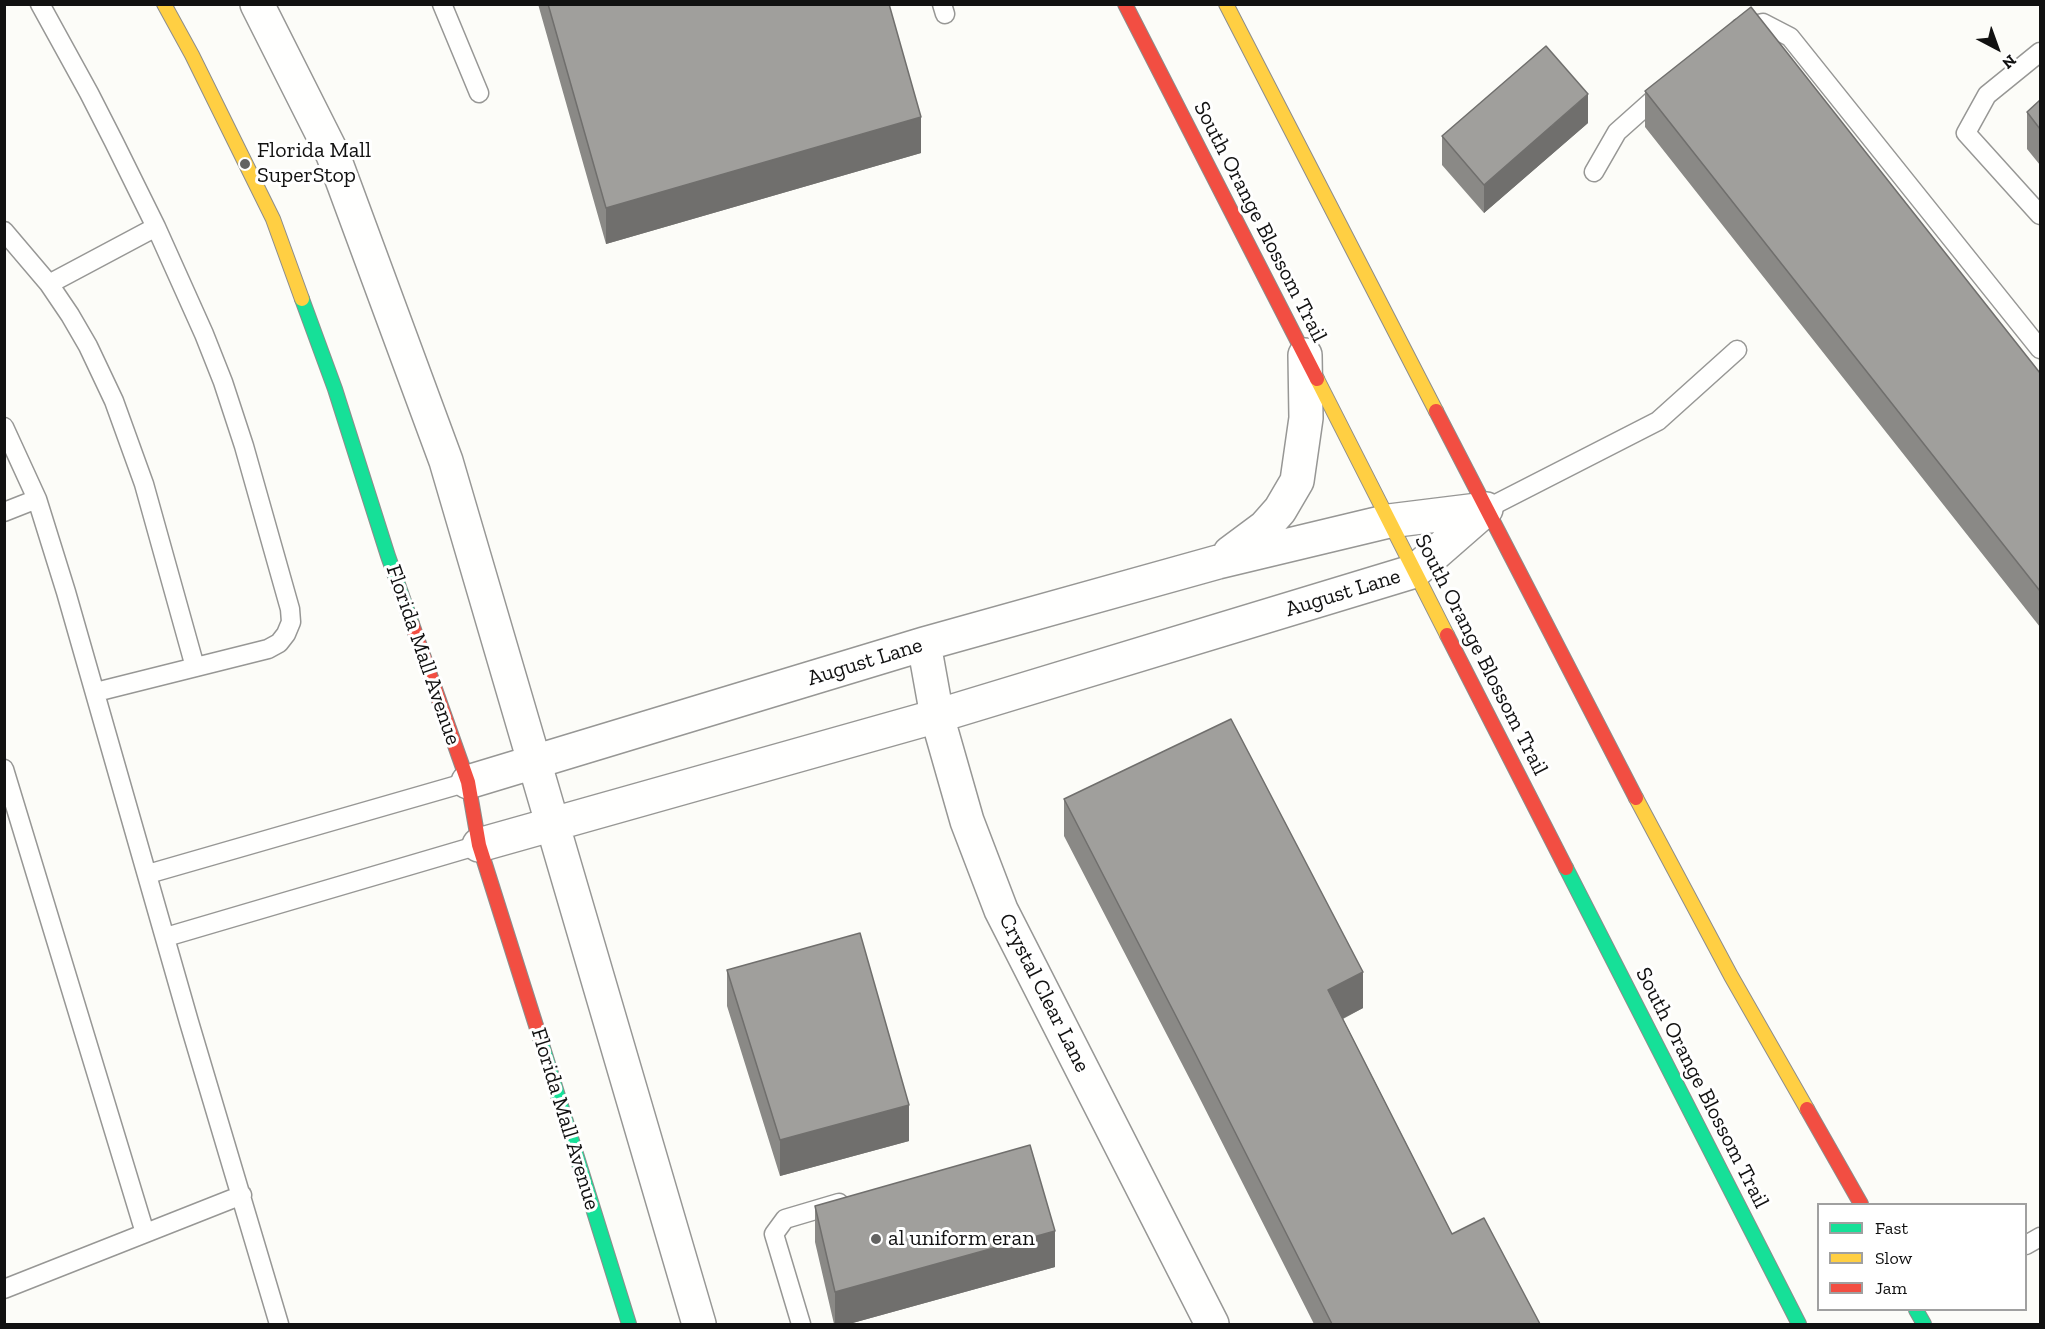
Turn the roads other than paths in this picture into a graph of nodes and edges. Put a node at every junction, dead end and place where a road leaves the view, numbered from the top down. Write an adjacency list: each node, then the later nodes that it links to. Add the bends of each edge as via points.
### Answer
1 (40, 4): 13 (lane)
2 (164, 4): 32 (main road, Florida Mall Avenue, via 273,219)
3 (257, 4): 30 (street, via 333,155 419,386 446,461)
4 (442, 4): 10 (lane)
5 (1125, 4): 18 (main road, South Orange Blossom Trail)
6 (1226, 4): 21 (main road)
7 (1722, 39): 16 (lane, via 1738,28 1763,23 1790,37)
8 (2040, 52): 12 (lane, via 1987,95 1966,133)
9 (1678, 78): 11 (lane, via 1617,132)
10 (479, 93)
11 (1594, 172)
12 (2040, 215)
13 (156, 227): 15 (lane); 27 (lane, via 223,382 290,609 291,622 286,634 268,649)
14 (4, 231): 15 (lane)
15 (49, 284): 27 (lane, via 88,346 114,401 144,484)
16 (2040, 349)
17 (1737, 350): 21 (lane, via 1658,421)
18 (1305, 355): 23 (main road, South Orange Blossom Trail); 24 (street, via 1306,418 1297,481 1265,527)
19 (4, 427): 20 (lane)
20 (37, 499): 22 (lane); 28 (lane)
21 (1486, 509): 23 (street, August Lane); 25 (street, August Lane); 39 (main road, via 1715,947)
22 (4, 512)
23 (1389, 521): 24 (street, August Lane); 25 (main road, South Orange Blossom Trail)
24 (1218, 562): 26 (street, August Lane)
25 (1415, 571): 29 (street, August Lane); 47 (main road, South Orange Blossom Trail)
26 (924, 644): 29 (street, Crystal Clear Lane); 30 (street, August Lane)
27 (195, 668): 28 (lane)
28 (96, 693): 35 (lane)
29 (937, 716): 33 (street, August Lane); 46 (street, Crystal Clear Lane, via 967,821 1001,910)
30 (536, 762): 32 (street, August Lane); 33 (street)
31 (4, 769): 40 (lane)
32 (468, 782): 34 (main road, Florida Mall Avenue); 35 (lane)
33 (552, 824): 34 (street, August Lane); 44 (street)
34 (478, 845): 36 (lane); 43 (main road, Florida Mall Avenue)
35 (148, 874): 36 (lane)
36 (166, 937): 37 (lane)
37 (242, 1195): 40 (lane); 42 (lane)
38 (852, 1198): 45 (lane, via 785,1219 774,1234)
39 (1860, 1203)
40 (145, 1233): 41 (lane)
41 (4, 1288)
42 (279, 1324)
43 (630, 1324)
44 (699, 1324)
45 (801, 1324)
46 (1212, 1324)
47 (1799, 1324)

